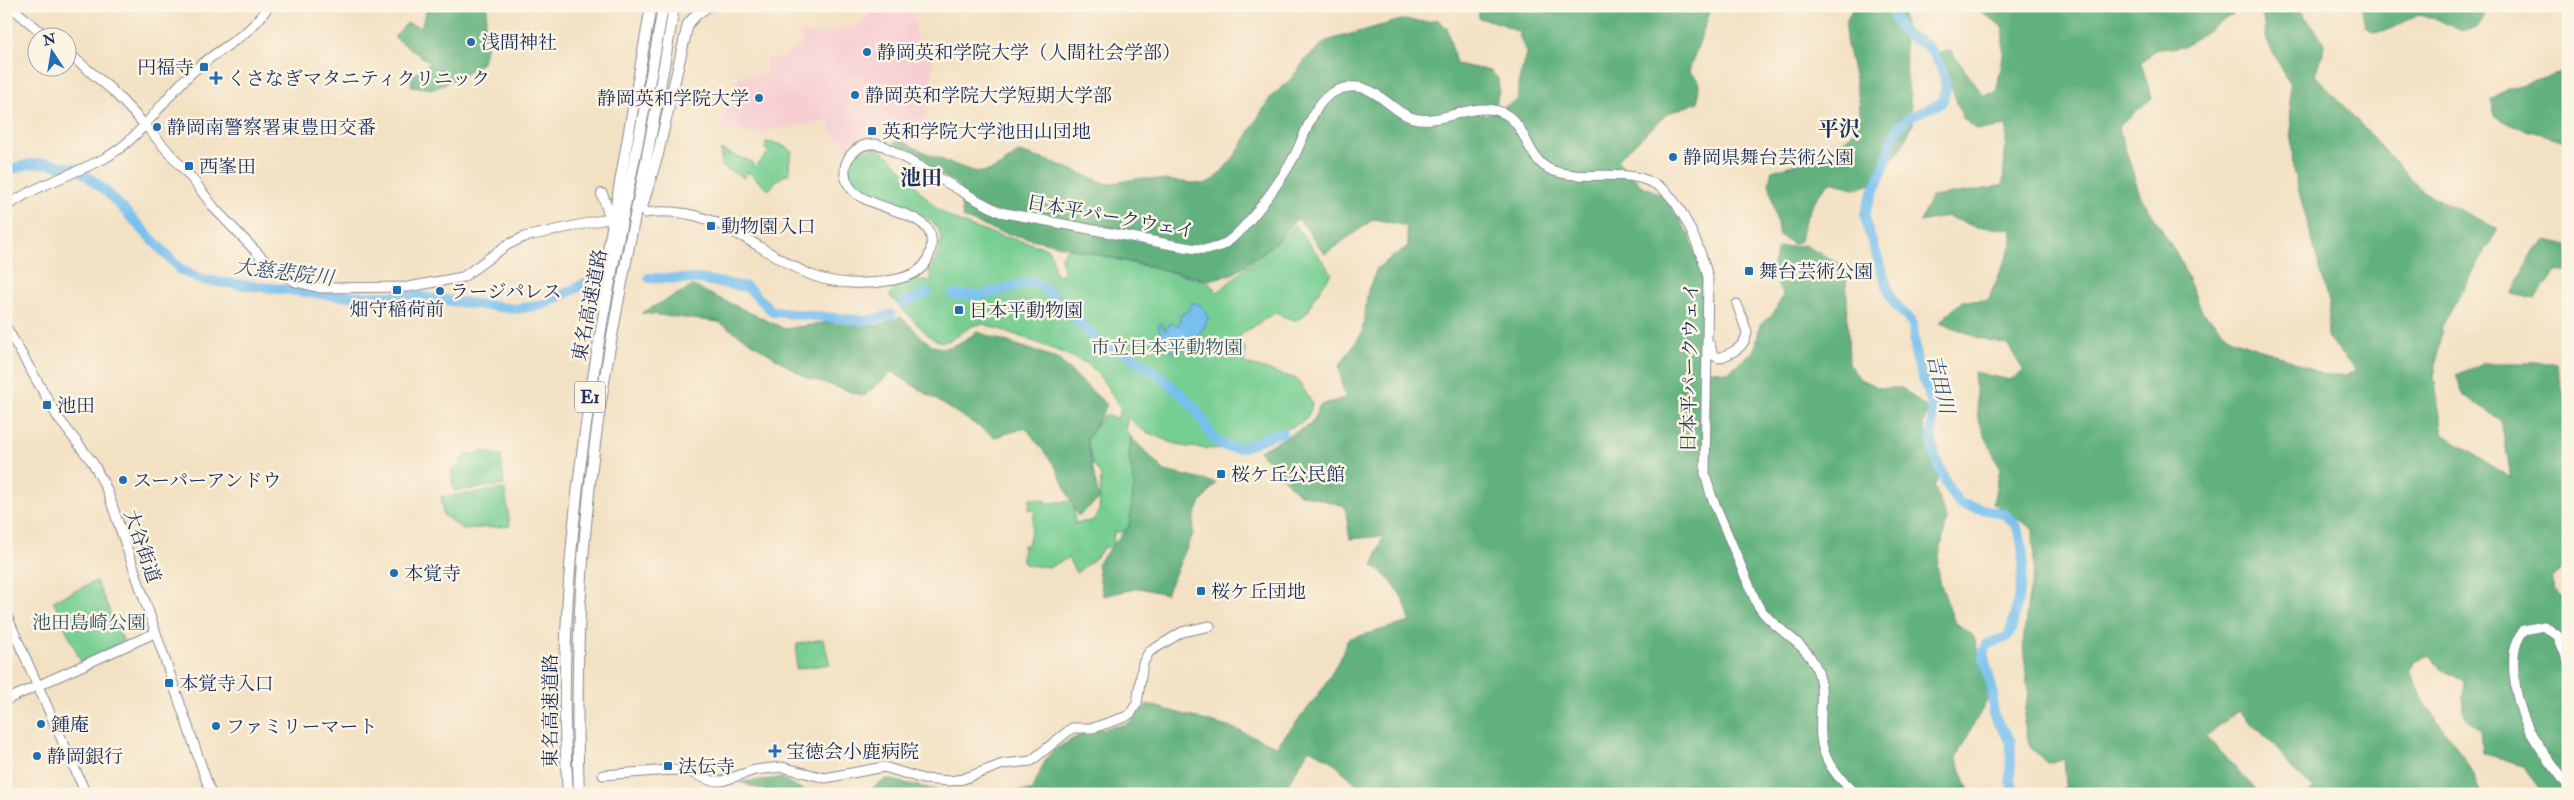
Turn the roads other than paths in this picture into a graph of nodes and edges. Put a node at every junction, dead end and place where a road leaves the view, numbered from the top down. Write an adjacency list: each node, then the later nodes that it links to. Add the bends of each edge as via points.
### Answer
1 (10, 6): 9 (street)
2 (268, 6): 11 (street, via 258,22 196,68)
3 (651, 6): 17 (highway)
4 (663, 6): 23 (highway, 東名高速道路 / E1, via 646,113 602,324)
5 (674, 6): 16 (highway, 東名高速道路 / E1)
6 (690, 6): 8 (highway)
7 (708, 6): 8 (highway)
8 (688, 24): 16 (highway, via 649,189)
9 (36, 28)
10 (78, 61): 11 (street, via 108,86)
11 (145, 125): 13 (street, via 114,152); 15 (street, via 215,209 268,265 311,287 400,288 458,279 517,240)
12 (602, 194): 17 (highway, via 612,220)
13 (6, 207)
14 (645, 213): 19 (street, 日本平パークウェイ, via 674,210 711,219 820,278 856,283 906,277 919,270 928,258 931,244 926,227 912,217 857,195 845,175 851,155 860,147 874,144 884,146 1000,212 1180,246 1216,248 1237,233 1280,180 1296,154 1314,112 1324,99 1344,88 1361,87 1415,118 1430,119 1478,110 1501,112 1516,124 1546,169 1567,175 1635,176 1664,190 1680,211 1706,269)
15 (606, 219)
16 (632, 231): 35 (highway, 東名高速道路 / E1, via 602,393 584,532 577,675)
17 (609, 245): 23 (highway)
18 (1737, 304): 21 (street, via 1746,337 1739,348)
19 (1708, 325): 21 (street, via 1711,352); 22 (street, 日本平パークウェイ)
20 (6, 327): 26 (street, 大谷街道, via 59,419 103,481)
21 (1720, 358): 22 (street)
22 (1707, 363): 36 (street, 日本平パークウェイ, via 1704,461 1711,495 1757,604 1765,616 1801,647 1814,663 1821,686 1824,752 1832,769)
23 (587, 417): 34 (highway, 東名高速道路 / E1, via 568,606)
24 (6, 614): 28 (street)
25 (1210, 626): 30 (street, via 1182,632 1149,652 1143,663 1137,703 1125,717 1093,728 1072,728 1030,761 1003,764 964,779 950,782 923,779 884,766 825,778 782,767 748,772 722,781 671,770)
26 (155, 633): 28 (street); 33 (street, 大谷街道)
27 (2568, 661): 31 (street, via 2558,636 2544,626 2524,630 2515,647 2515,687 2523,720)
28 (37, 686): 29 (street); 32 (street)
29 (6, 700)
30 (603, 775)
31 (2568, 786)
32 (86, 794)
33 (211, 794)
34 (568, 794)
35 (579, 794)
36 (1856, 794)

